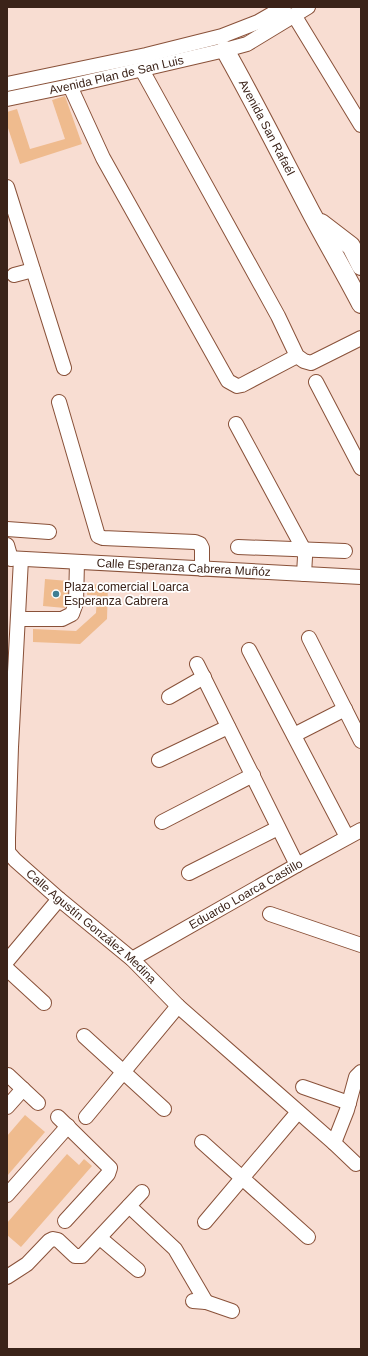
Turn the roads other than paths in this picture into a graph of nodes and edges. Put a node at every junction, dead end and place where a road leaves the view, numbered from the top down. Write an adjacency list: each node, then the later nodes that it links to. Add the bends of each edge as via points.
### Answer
1 (308, 7): 2 (street)
2 (289, 11): 3 (street, via 247,44); 8 (street)
3 (224, 43): 4 (street, Avenida Plan de San Luis); 5 (street, Avenida Plan de San Luis, via 146,55); 10 (main road, Avenida San Rafaél)
4 (142, 70): 6 (street, Avenida Plan de San Luis); 16 (street, via 278,316)
5 (7, 84)
6 (70, 86): 7 (street, Avenida Plan de San Luis); 16 (street, via 103,158 228,381 237,386 242,385)
7 (7, 99)
8 (361, 125)
9 (7, 186): 12 (street)
10 (314, 217): 11 (main road, Avenida San Rafaél, via 351,246); 14 (main road, Avenida San Rafaél)
11 (361, 266)
12 (33, 270): 13 (street); 17 (street)
13 (14, 275)
14 (361, 304)
15 (361, 338): 16 (street, via 312,363 304,362)
16 (297, 356)
17 (64, 368)
18 (316, 382): 21 (street)
19 (59, 402): 29 (street, via 98,536 195,542 202,548)
20 (236, 424): 25 (street)
21 (361, 468)
22 (7, 529): 23 (street)
23 (49, 532)
24 (238, 547): 25 (street)
25 (304, 550): 26 (street); 30 (street)
26 (345, 551)
27 (12, 555): 28 (street, Calle Esperanza Cabrera Muñóz); 32 (street, Calle Agustín González Medina)
28 (77, 562): 29 (street, Calle Esperanza Cabrera Muñóz); 33 (street, via 76,603 72,614 62,619)
29 (202, 569): 30 (street, Calle Esperanza Cabrera Muñóz)
30 (304, 574): 31 (street, Calle Esperanza Cabrera Muñóz)
31 (361, 577)
32 (14, 583): 33 (street, Calle Agustín González Medina)
33 (18, 619): 43 (street, Calle Agustín González Medina)
34 (309, 638): 39 (street)
35 (249, 650): 41 (street)
36 (197, 664): 37 (street)
37 (204, 677): 38 (street); 40 (street)
38 (169, 697)
39 (345, 709): 41 (street); 42 (street)
40 (228, 727): 44 (street); 45 (street)
41 (294, 735): 49 (street)
42 (361, 741)
43 (9, 747): 50 (street, Calle Agustín González Medina)
44 (159, 760)
45 (253, 776): 46 (street); 47 (street)
46 (162, 822)
47 (278, 828): 51 (street); 52 (street)
48 (361, 830): 49 (street, Eduardo Loarca Castillo)
49 (347, 837): 51 (street, Eduardo Loarca Castillo)
50 (7, 838): 53 (street, Calle Agustín González Medina, via 8,852)
51 (297, 865): 56 (street, Eduardo Loarca Castillo)
52 (189, 874)
53 (59, 899): 56 (street, Calle Agustín González Medina); 57 (street)
54 (270, 914): 55 (street)
55 (361, 945)
56 (132, 959): 60 (street, Calle Agustín González Medina)
57 (7, 961)
58 (7, 969): 59 (street)
59 (44, 1003)
60 (178, 1006): 62 (street); 71 (street, Calle Agustín González Medina)
61 (84, 1036): 62 (street)
62 (123, 1072): 70 (street); 72 (street)
63 (361, 1072): 68 (street, via 356,1077)
64 (8, 1075): 66 (street)
65 (303, 1087): 68 (street)
66 (23, 1089): 67 (street); 69 (street)
67 (38, 1103)
68 (349, 1103): 74 (street)
69 (7, 1107)
70 (164, 1109)
71 (298, 1112): 74 (street, Calle Agustín González Medina); 76 (street)
72 (86, 1116)
73 (202, 1142): 76 (street)
74 (334, 1143): 75 (street, Calle Agustín González Medina)
75 (356, 1164)
76 (242, 1178): 81 (street); 82 (street)
77 (142, 1192): 79 (street)
78 (7, 1195): 80 (street, via 63,1121 110,1168 108,1174)
79 (128, 1206): 83 (street); 86 (street, via 175,1249 200,1302)
80 (65, 1221)
81 (205, 1222)
82 (308, 1237)
83 (100, 1238): 84 (street); 85 (street, via 79,1257 58,1240 52,1239 27,1264)
84 (138, 1270)
85 (7, 1277)
86 (232, 1311)

